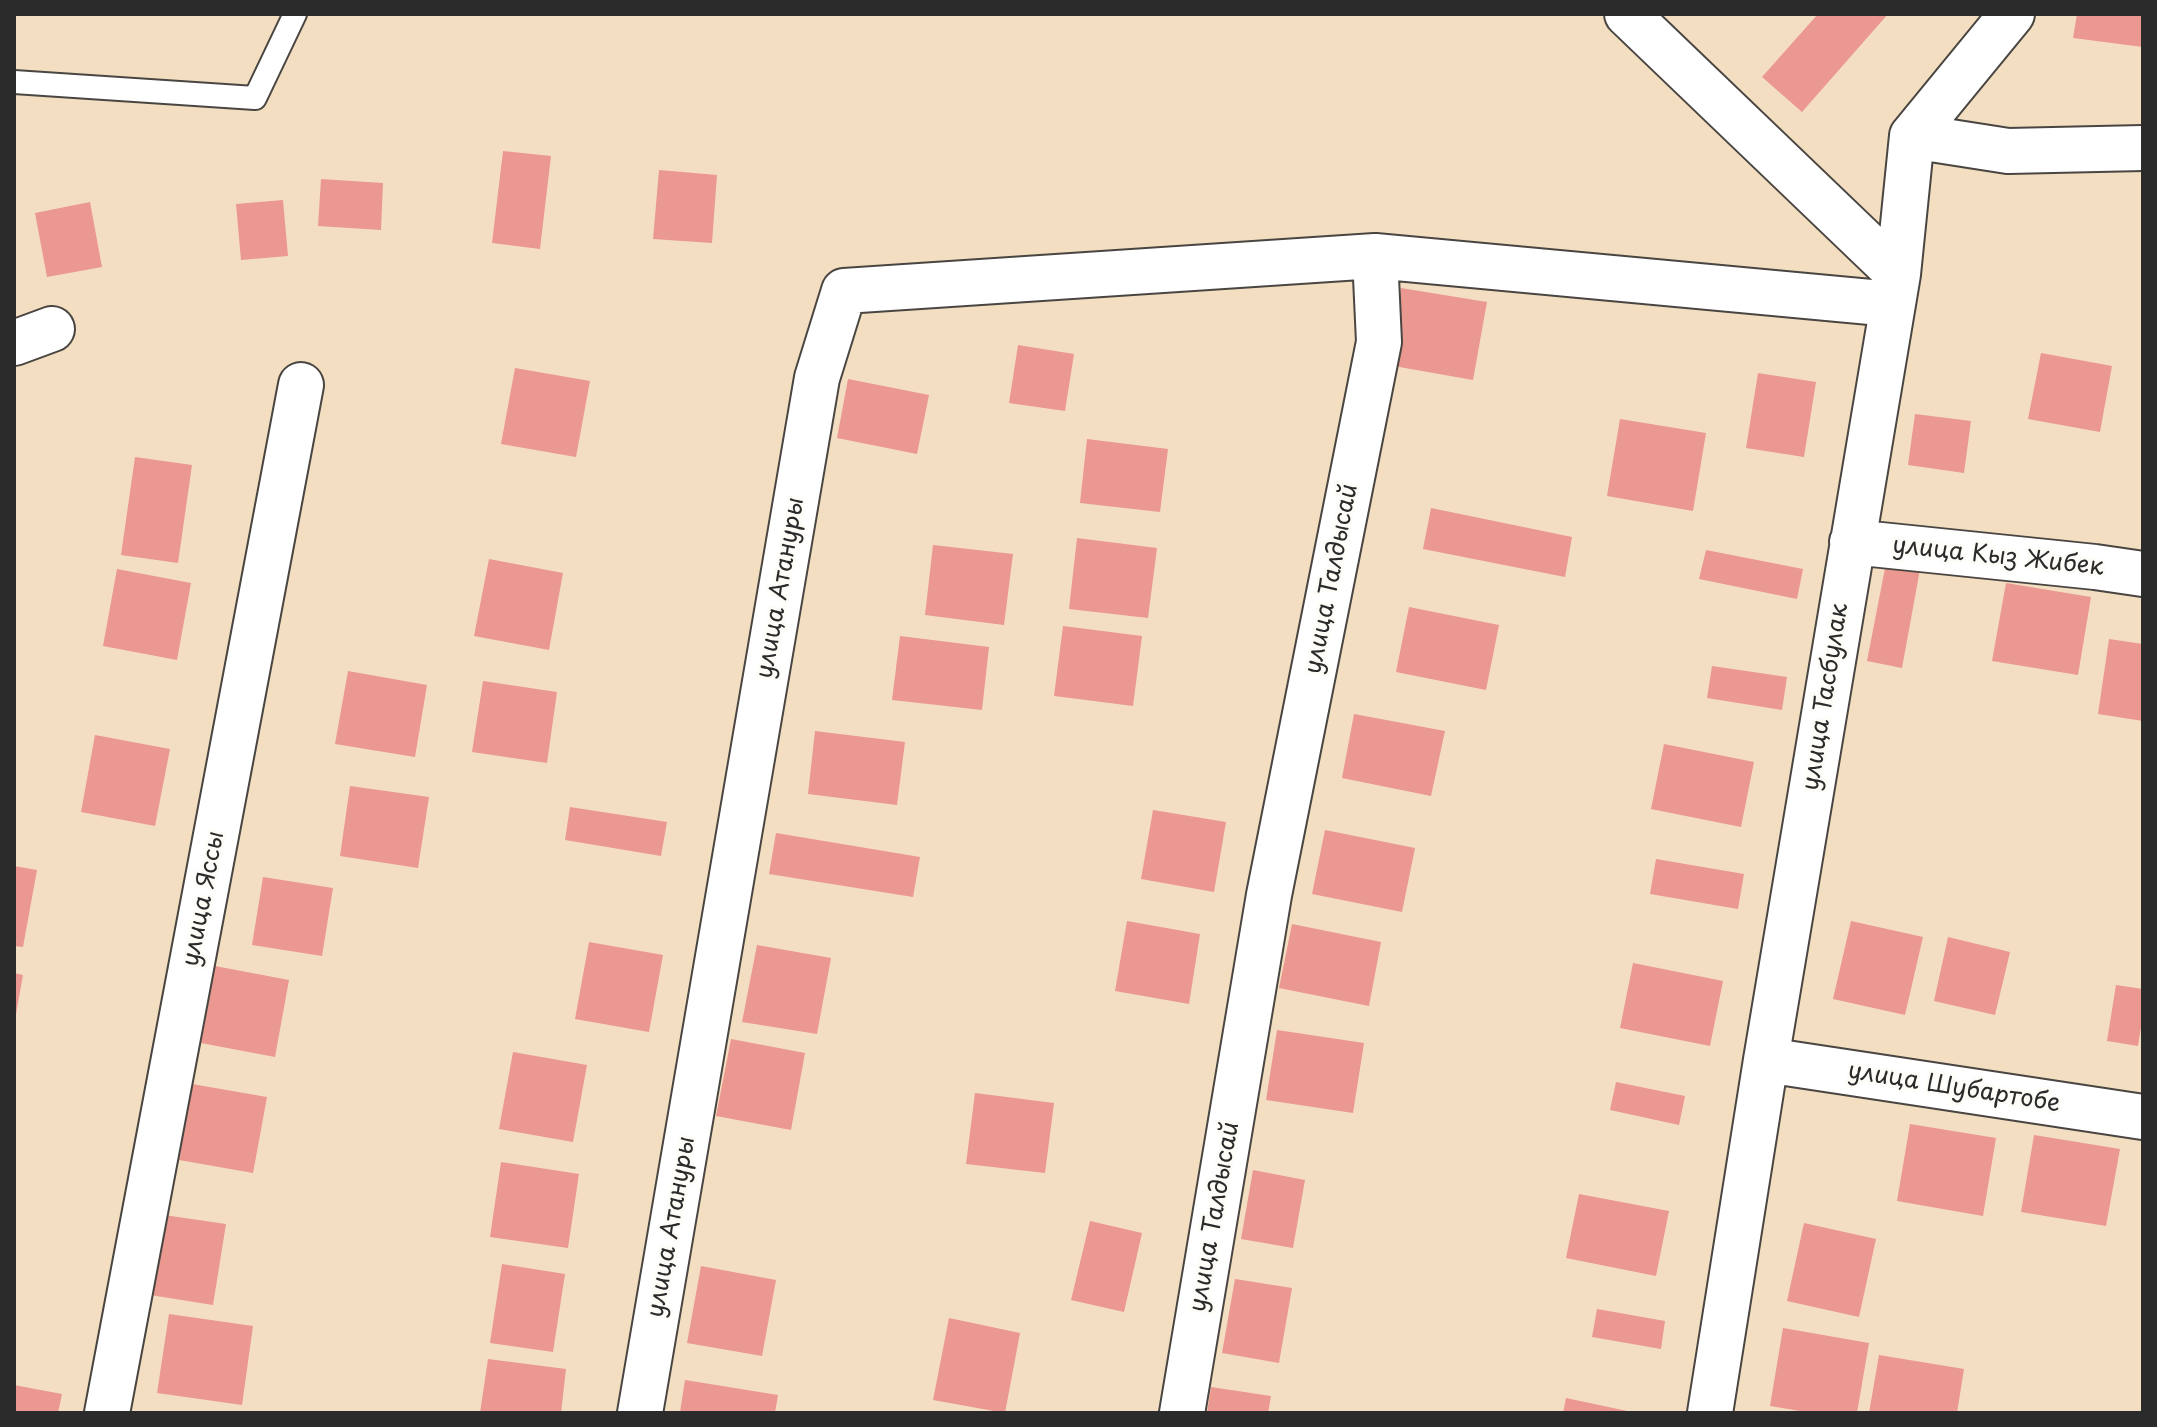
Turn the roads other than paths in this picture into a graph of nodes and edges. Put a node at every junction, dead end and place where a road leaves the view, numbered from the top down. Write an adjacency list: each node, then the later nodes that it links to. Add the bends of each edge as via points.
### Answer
1 (295, 14): 4 (lane, via 255,98)
2 (1627, 14): 8 (street)
3 (2012, 14): 5 (street)
4 (14, 82)
5 (1912, 136): 6 (street, via 2008,151); 8 (street, улица Тасбулак)
6 (2143, 148)
7 (1375, 256): 8 (street); 15 (street, улица Атануры, via 844,291 817,378); 16 (street, улица Талдысай, via 1379,342 1269,895)
8 (1895, 289): 10 (street, улица Тасбулак)
9 (301, 385): 14 (street, улица Яссы)
10 (1852, 542): 11 (street, улица Кыз Жибек); 12 (street, улица Тасбулак)
11 (2143, 574)
12 (1766, 1060): 13 (street, улица Шубартобе); 17 (street, улица Тасбулак)
13 (2143, 1117)
14 (107, 1413)
15 (640, 1413)
16 (1182, 1413)
17 (1710, 1413)

